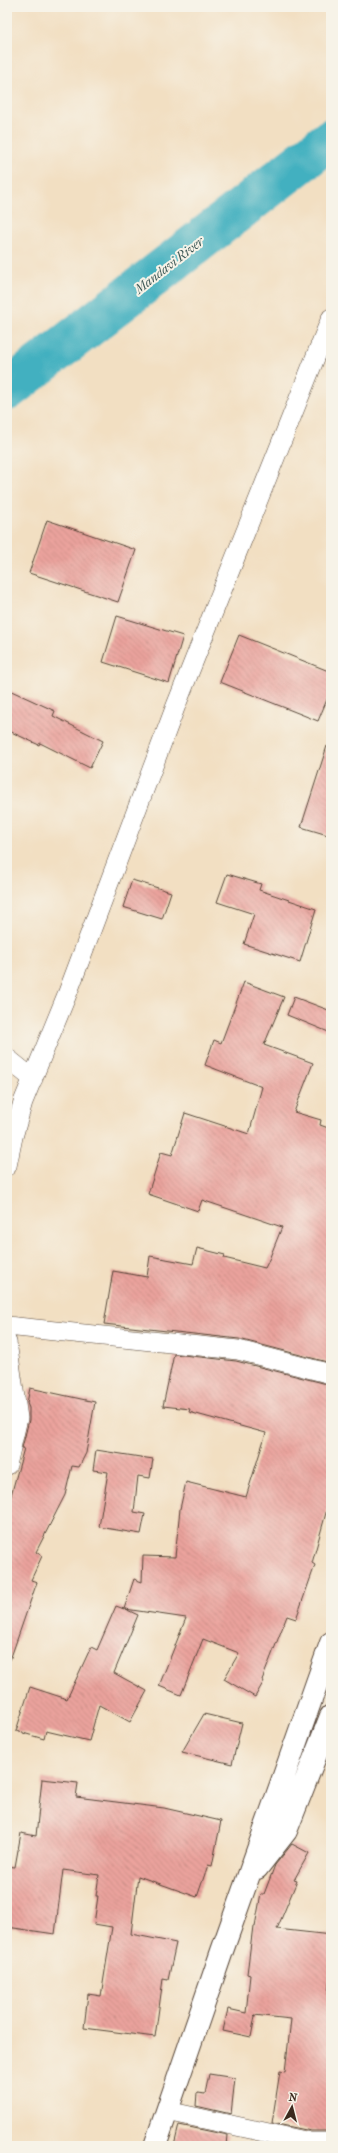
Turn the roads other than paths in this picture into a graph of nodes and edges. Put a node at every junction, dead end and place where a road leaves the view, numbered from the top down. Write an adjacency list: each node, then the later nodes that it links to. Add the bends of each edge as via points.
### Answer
1 (331, 318): 3 (street, via 175,708)
2 (7, 1058): 3 (street)
3 (33, 1079): 4 (street, via 12,1137)
4 (7, 1166)
5 (7, 1326): 7 (street, via 238,1350)
6 (7, 1342): 8 (street)
7 (331, 1374)
8 (12, 1415): 9 (street)
9 (7, 1465)
10 (331, 1643): 12 (main road)
11 (331, 1716): 12 (main road, via 286,1831)
12 (246, 1883): 13 (main road)
13 (167, 2111): 14 (street, via 310,2142); 15 (main road)
14 (331, 2142)
15 (155, 2146)

